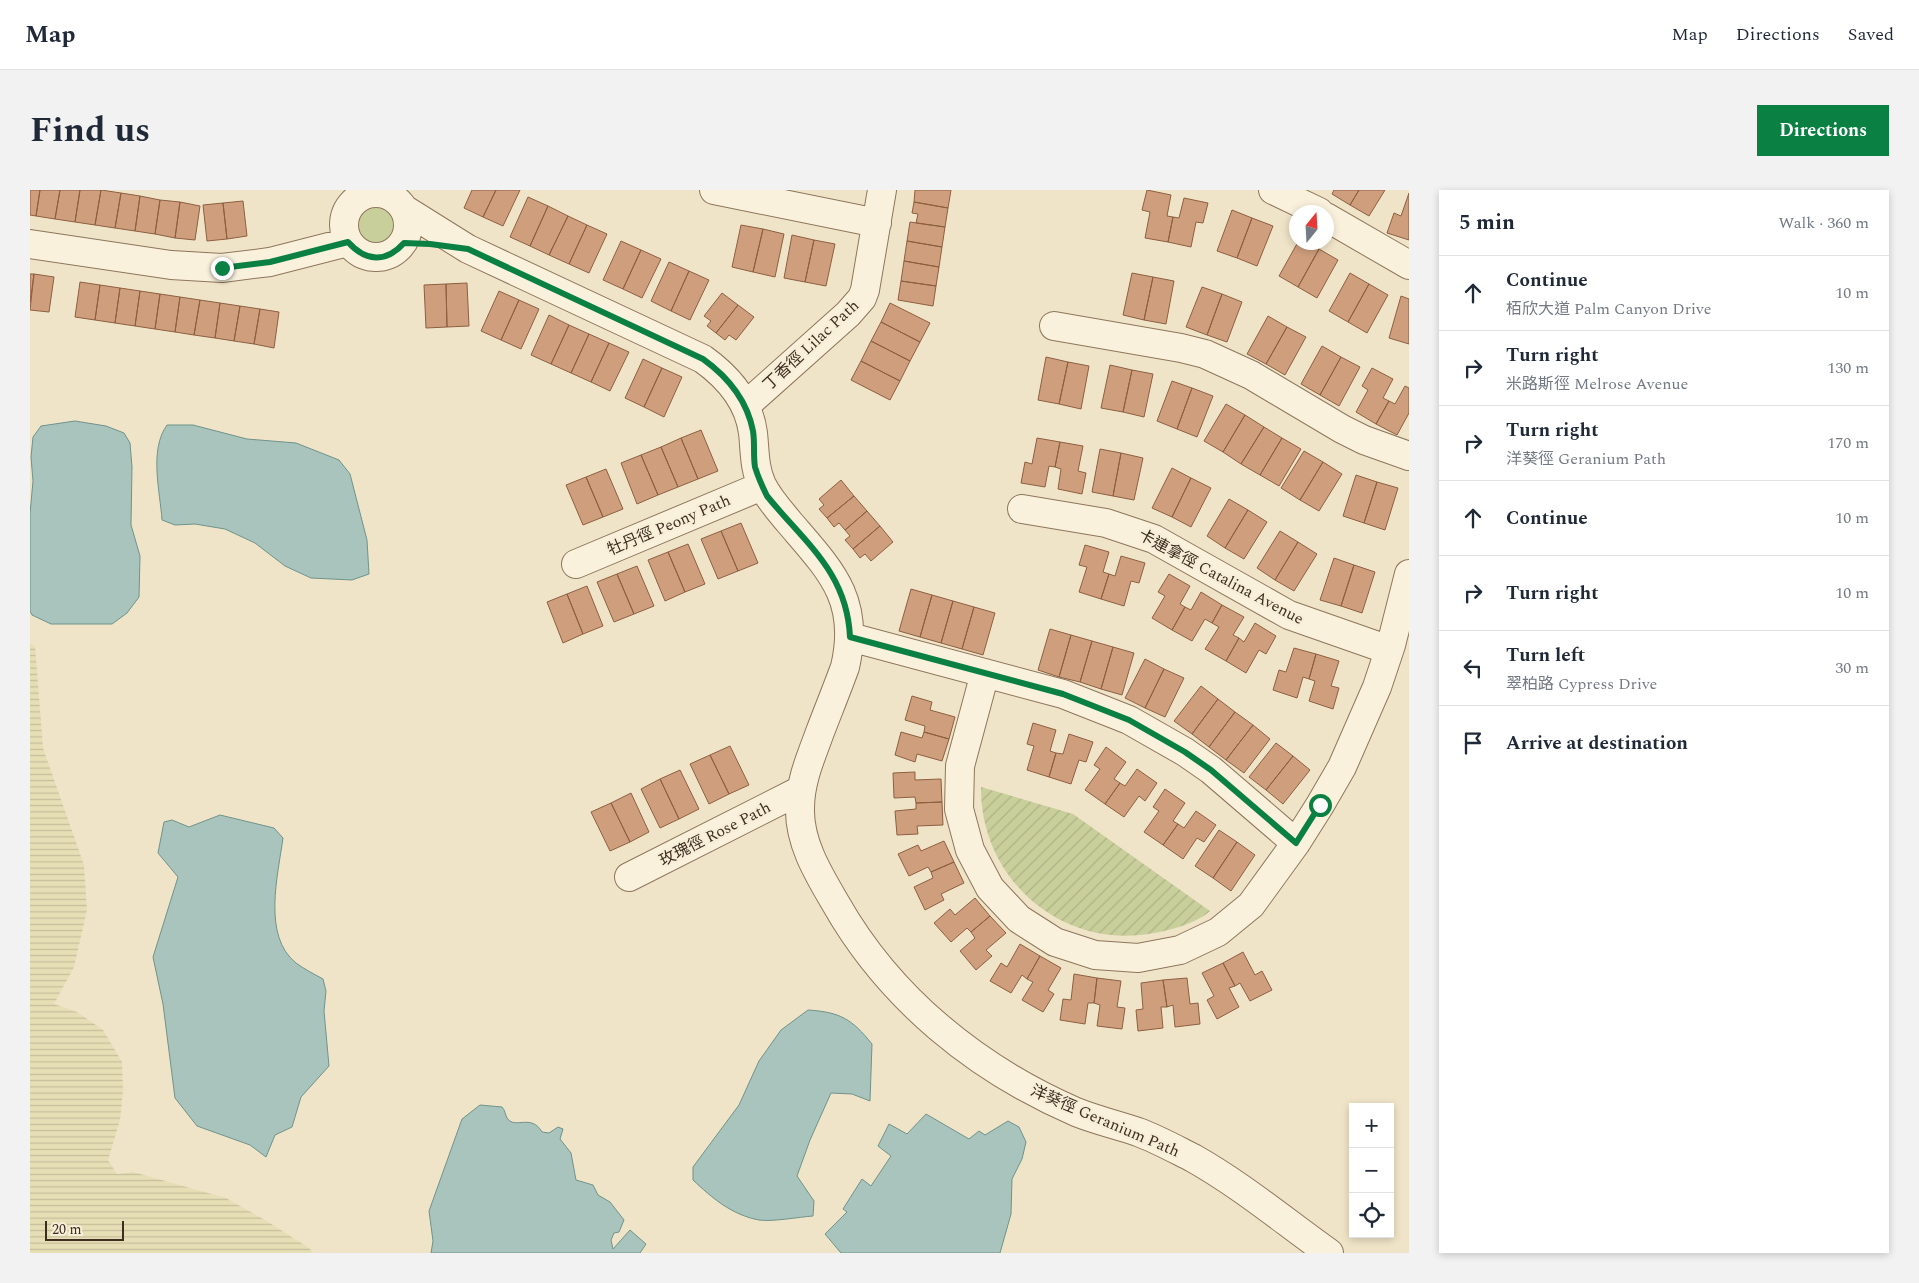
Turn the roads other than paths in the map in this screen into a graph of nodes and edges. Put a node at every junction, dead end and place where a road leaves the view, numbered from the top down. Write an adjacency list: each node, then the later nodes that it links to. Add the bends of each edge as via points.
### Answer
1 (714, 190): 8 (street)
2 (882, 190): 8 (street, 丁香徑 Lilac Path)
3 (1273, 190): 5 (street)
4 (358, 193): 6 (street, via 385,194); 9 (street, via 343,222)
5 (1305, 205)
6 (404, 208): 10 (street, via 408,220); 12 (street, 洋葵徑 Geranium Path)
7 (1334, 222): 13 (street)
8 (876, 223): 15 (street, 丁香徑 Lilac Path, via 866,290 856,306)
9 (348, 242): 10 (street, via 360,253 376,258 397,251); 11 (street, via 270,262 222,268 171,265)
10 (404, 243): 12 (street, 洋葵徑 Geranium Path)
11 (30, 244)
12 (468, 249): 15 (street, 洋葵徑 Geranium Path, via 703,359 719,370)
13 (1409, 265)
14 (1054, 326): 16 (street, via 1205,354 1250,374 1342,429)
15 (745, 406): 17 (street, 洋葵徑 Geranium Path)
16 (1409, 456)
17 (762, 486): 19 (street, 牡丹徑 Peony Path); 21 (street, 洋葵徑 Geranium Path, via 831,572 845,603)
18 (1022, 509): 22 (street, 卡連拿徑 Catalina Avenue, via 1130,530 1176,550 1289,615)
19 (576, 564)
20 (1409, 574): 22 (street)
21 (850, 637): 23 (street); 24 (street, 洋葵徑 Geranium Path, via 845,667)
22 (1389, 650): 25 (street, via 1378,687 1342,767)
23 (985, 673): 25 (street, via 1063,694 1129,720 1211,770); 25 (street, via 960,766 959,809 970,850 990,888 1019,919 1055,942 1095,955 1130,958 1180,950 1218,932 1251,905)
24 (801, 790): 26 (street, 玫瑰徑 Rose Path); 27 (street, 洋葵徑 Geranium Path, via 802,830 807,848 843,917 890,979 945,1034 976,1057 1043,1097 1078,1113 1139,1133 1194,1159)
25 (1296, 843)
26 (629, 878)
27 (1329, 1253)

